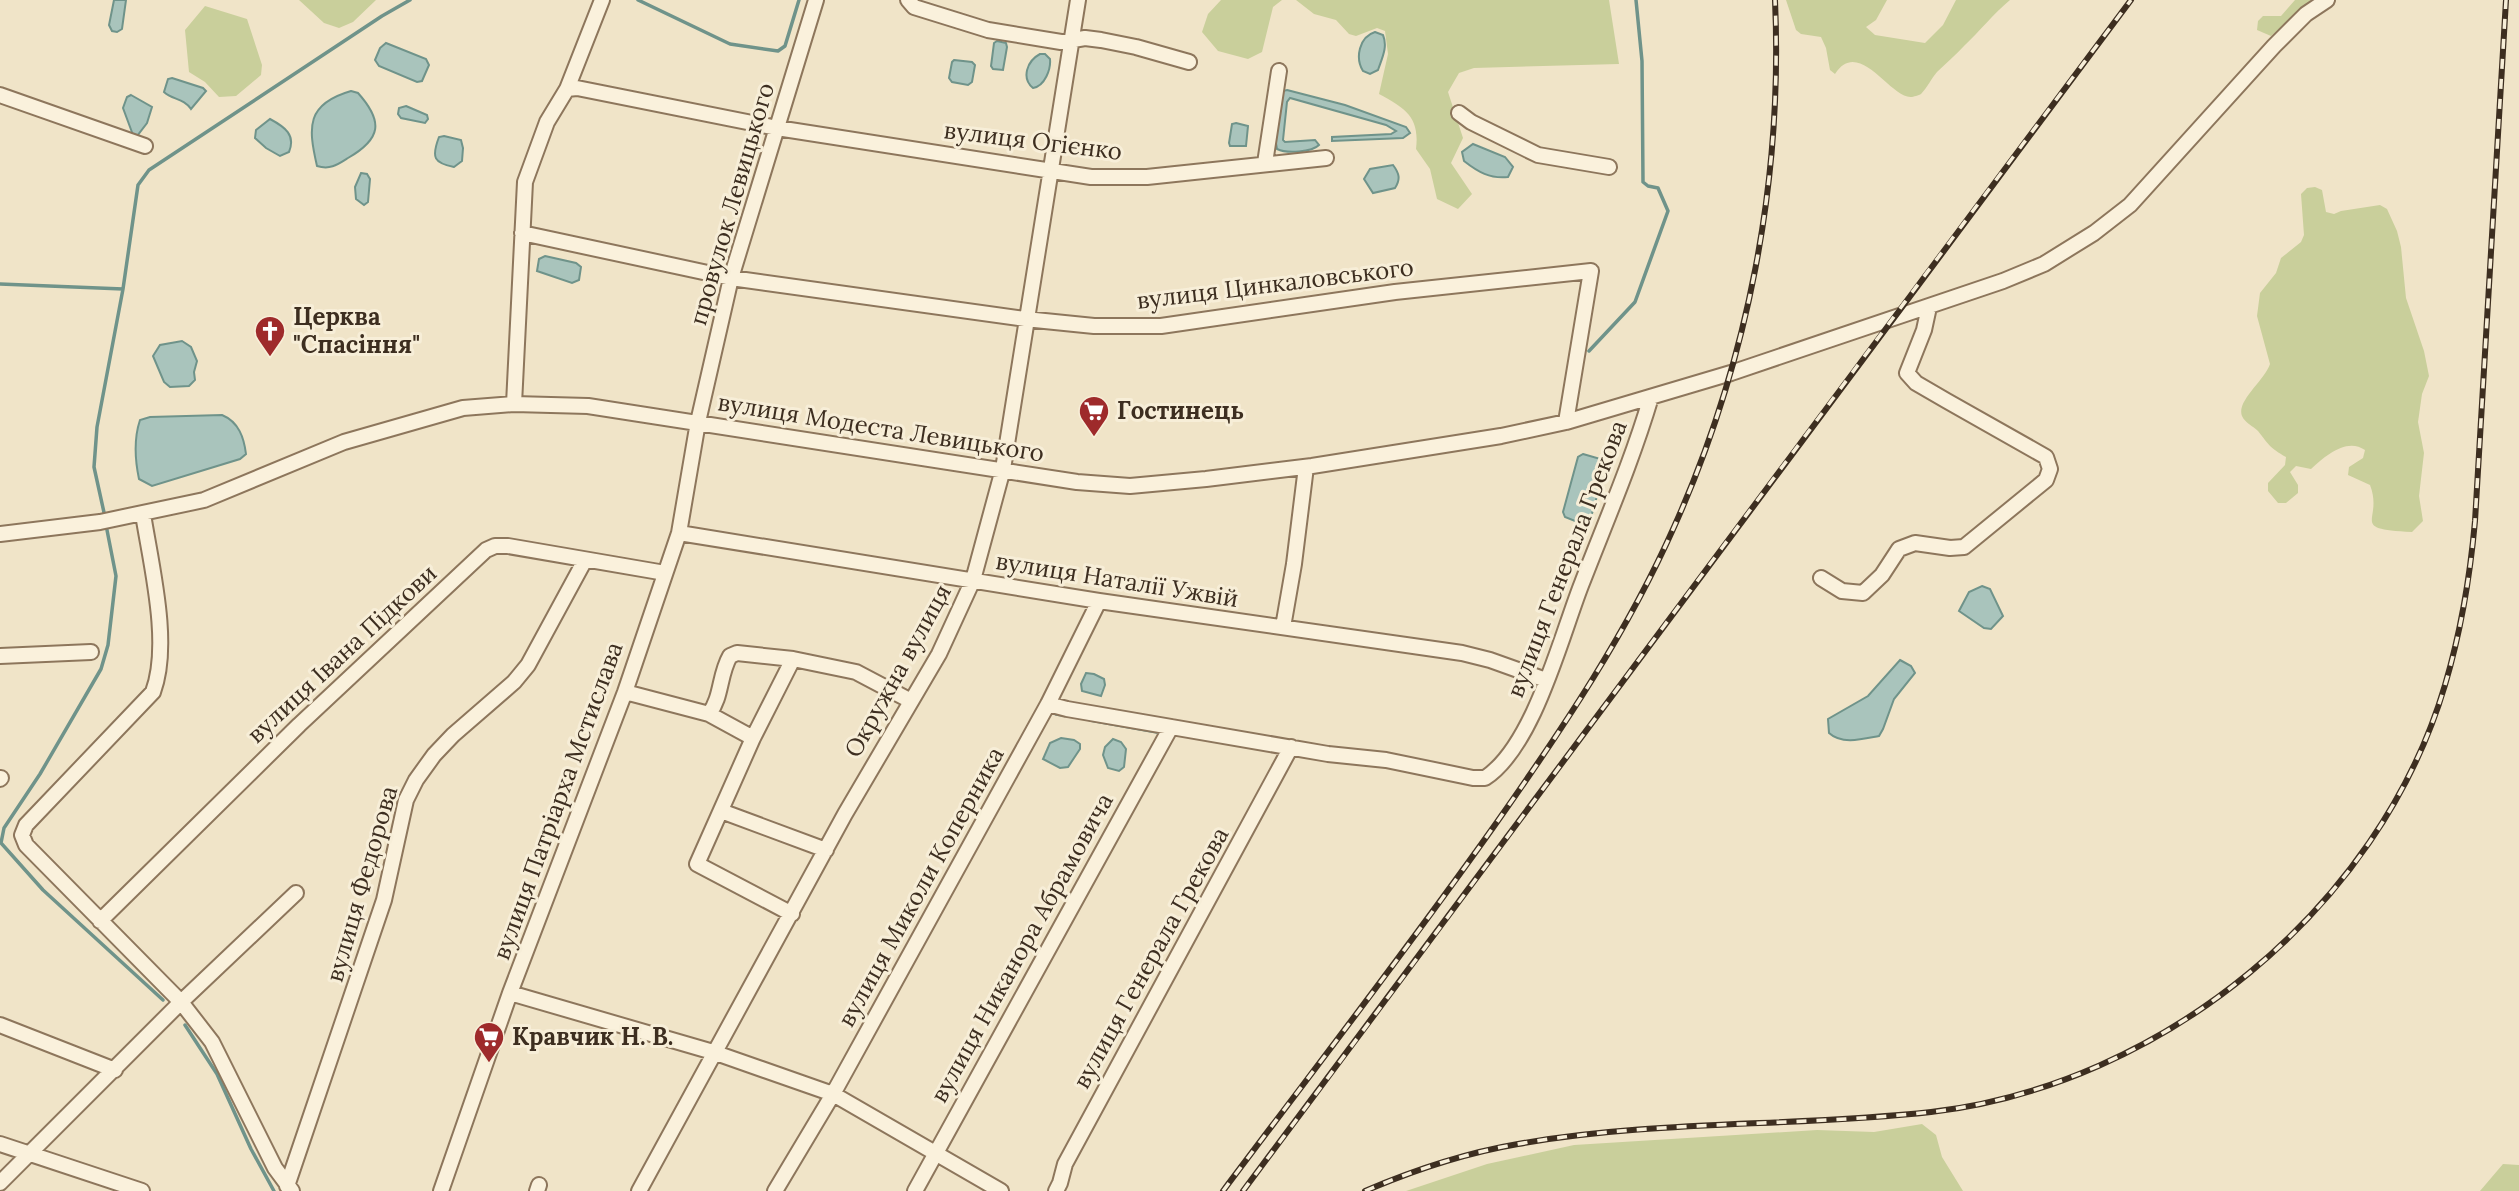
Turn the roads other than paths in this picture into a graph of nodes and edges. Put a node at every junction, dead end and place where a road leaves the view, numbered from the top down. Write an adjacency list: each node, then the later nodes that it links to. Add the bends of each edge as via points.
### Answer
1 (602, 0): 9 (street)
2 (816, 0): 12 (street, провулок Левицького)
3 (908, 0): 6 (street, via 914,7 988,30)
4 (1078, 0): 6 (street, Окружна вулиця)
5 (2327, 0): 20 (street, via 2274,46 2130,205 2112,219 2044,264)
6 (1071, 41): 7 (street, via 1101,40); 17 (street, Окружна вулиця)
7 (1189, 62)
8 (1279, 71): 15 (street)
9 (567, 89): 12 (street, вулиця Огієнко); 18 (street, via 547,122 525,182)
10 (0, 95): 13 (street)
11 (1459, 113): 16 (street, via 1538,155)
12 (777, 128): 17 (street, вулиця Огієнко); 19 (street, провулок Левицького)
13 (145, 146)
14 (1326, 158): 15 (street, вулиця Огієнко)
15 (1265, 163): 17 (street, вулиця Огієнко, via 1147,177)
16 (1609, 167)
17 (1050, 171): 21 (street, Окружна вулиця)
18 (522, 233): 19 (street, вулиця Цинкаловського); 23 (street)
19 (731, 278): 21 (street, вулиця Цинкаловського); 24 (street, провулок Левицького)
20 (1929, 307): 22 (street, вулиця Модеста Левицького); 33 (street, via 1907,373 1926,389 2046,457 2050,469 2046,480 1964,547 1915,543 1899,549 1863,593 1842,591)
21 (1025, 319): 25 (street, вулиця Цинкаловського, via 1161,326 1395,292 1591,271); 27 (street, Окружна вулиця)
22 (1651, 397): 25 (street, вулиця Модеста Левицького); 40 (street, вулиця Генерала Грекова)
23 (514, 404): 24 (street, вулиця Модеста Левицького, via 588,406); 28 (street, вулиця Модеста Левицького, via 463,408 399,425 344,442 204,500)
24 (698, 422): 27 (street, вулиця Модеста Левицького); 29 (street, вулиця Патріарха Мстислава)
25 (1566, 422): 26 (street, вулиця Модеста Левицького)
26 (1306, 467): 27 (street, вулиця Модеста Левицького, via 1130,486); 36 (street)
27 (1003, 469): 34 (street, Окружна вулиця)
28 (143, 514): 30 (street, вулиця Модеста Левицького); 52 (street, via 161,654 159,677 153,692 26,825 22,835 26,845)
29 (679, 533): 32 (street, вулиця Патріарха Мстислава); 34 (street, вулиця Наталії Ужвій)
30 (0, 534)
31 (585, 560): 32 (street, вулиця Івана Підкови); 52 (street, вулиця Івана Підкови, via 508,547 486,550 299,724); 63 (street, вулиця Федорова, via 528,665 444,745 406,800 384,900)
32 (665, 573): 41 (street, вулиця Патріарха Мстислава)
33 (1821, 578)
34 (972, 580): 35 (street, вулиця Наталії Ужвій); 42 (street, Окружна вулиця, via 939,654)
35 (1099, 601): 36 (street, вулиця Наталії Ужвій); 43 (street, вулиця Миколи Коперника)
36 (1283, 627): 40 (street, вулиця Наталії Ужвій, via 1462,653)
37 (91, 652): 38 (street)
38 (0, 656)
39 (793, 659): 42 (street, via 856,672); 44 (street, via 730,656 716,705); 46 (street)
40 (1546, 680): 47 (street, вулиця Генерала Грекова, via 1543,694 1509,753 1485,778)
41 (625, 692): 44 (street); 53 (street, вулиця Патріарха Мстислава)
42 (911, 701): 49 (street, Окружна вулиця)
43 (1048, 704): 45 (street, вулиця Генерала Грекова); 58 (street, вулиця Миколи Коперника)
44 (709, 714): 46 (street)
45 (1171, 727): 47 (street, вулиця Генерала Грекова); 60 (street, вулиця Никанора Абрамовича)
46 (753, 738): 48 (street)
47 (1291, 747): 70 (street, вулиця Генерала Грекова, via 1065,1164)
48 (721, 811): 49 (street); 51 (street, via 697,864)
49 (826, 850): 51 (street, Окружна вулиця)
50 (296, 893): 54 (street)
51 (792, 914): 56 (street, Окружна вулиця)
52 (100, 920): 54 (street)
53 (510, 993): 56 (street); 65 (street, вулиця Патріарха Мстислава)
54 (181, 1002): 57 (street); 63 (street, via 212,1042)
55 (0, 1025): 57 (street)
56 (713, 1052): 58 (street); 66 (street, Окружна вулиця)
57 (115, 1070): 61 (street)
58 (833, 1094): 60 (street); 67 (street, вулиця Миколи Коперника)
59 (0, 1144): 61 (street)
60 (935, 1153): 68 (street, вулиця Никанора Абрамовича); 69 (street)
61 (31, 1154): 62 (street); 64 (street)
62 (0, 1183)
63 (289, 1188)
64 (142, 1191)
65 (441, 1191)
66 (639, 1191)
67 (775, 1191)
68 (915, 1191)
69 (1001, 1191)
70 (1056, 1191)

